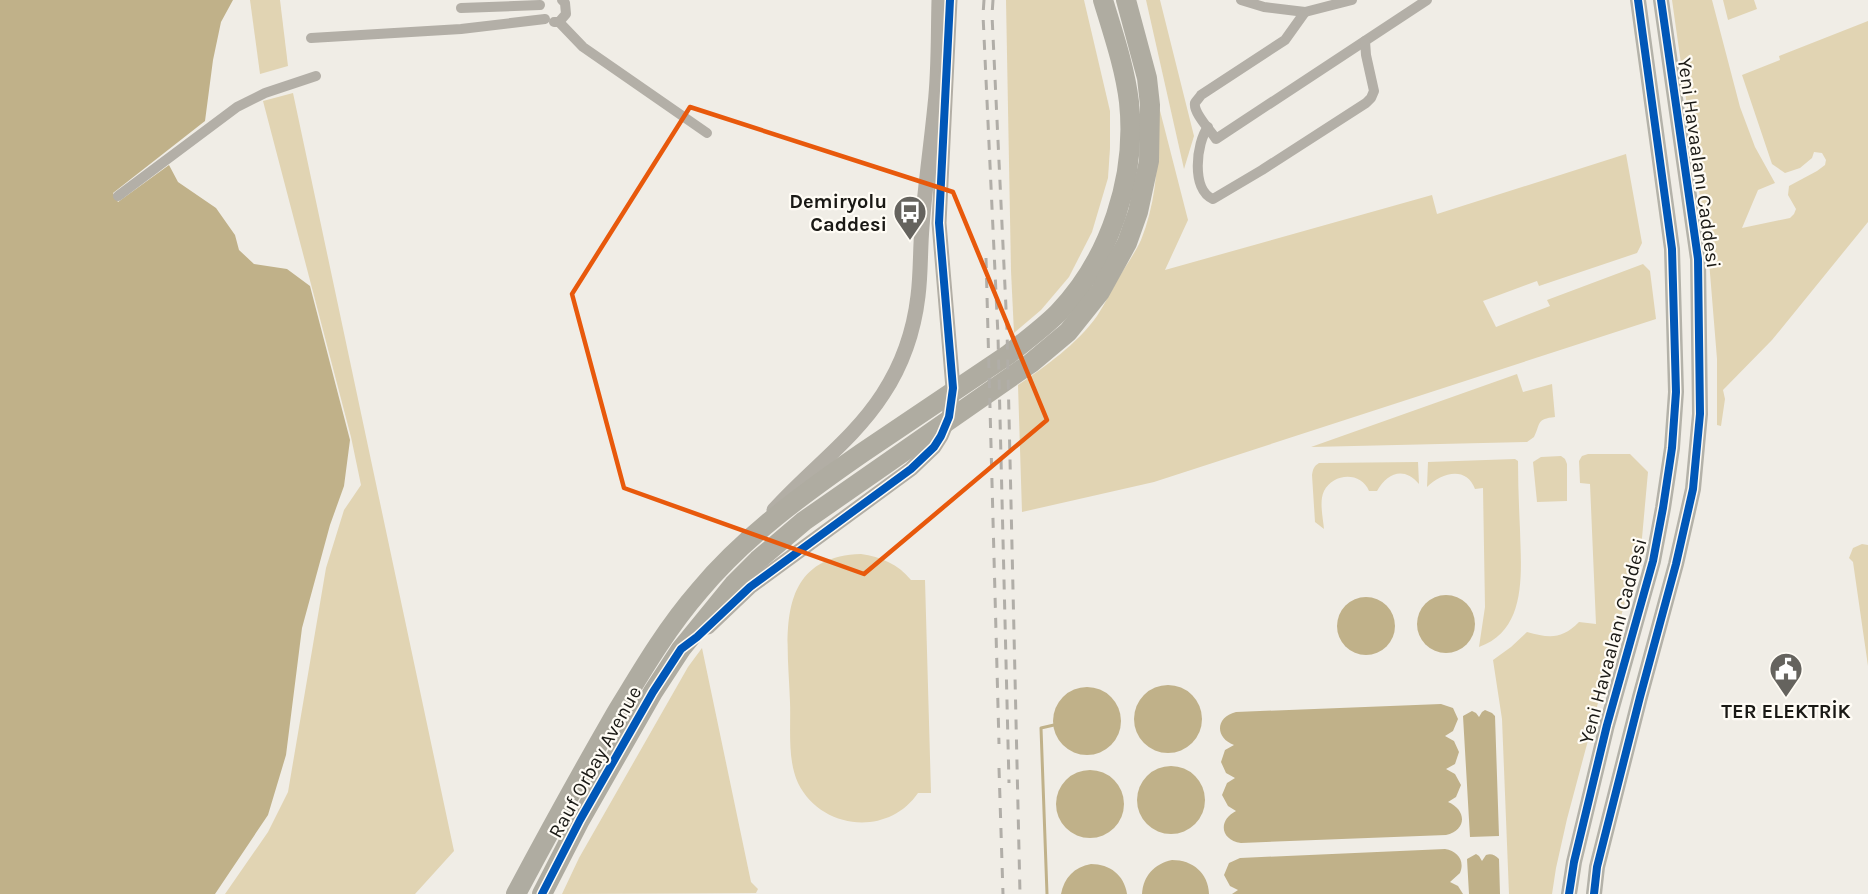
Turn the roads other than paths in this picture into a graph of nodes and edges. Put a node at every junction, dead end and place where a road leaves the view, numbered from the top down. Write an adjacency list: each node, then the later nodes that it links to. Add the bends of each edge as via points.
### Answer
1 (562, 0): 15 (street, via 566,3 566,14)
2 (939, 0): 24 (main road, via 935,103 921,228 918,297 899,366 856,430 791,492)
3 (950, 0): 25 (main road, via 939,224 953,388 945,428 934,447 911,469 750,587)
4 (1103, 0): 24 (highway, Rauf Orbay Avenue, via 1129,103 1129,155 1118,210 1092,268 1058,313 1032,336 816,485)
5 (1126, 0): 25 (highway, Rauf Orbay Avenue, via 1147,78 1149,161 1127,243 1100,292 1068,332 1031,363 784,537 734,584)
6 (1241, 0): 13 (street)
7 (1352, 0): 13 (street)
8 (1427, 0): 17 (street)
9 (1638, 0): 19 (main road, Yeni Havaalanı Caddesi)
10 (1661, 0): 18 (main road, Yeni Havaalanı Caddesi)
11 (542, 2): 12 (street); 14 (street, via 540,15)
12 (461, 8)
13 (1305, 12): 21 (street, via 1285,40 1201,95 1195,107)
14 (545, 19): 15 (street); 16 (street, via 461,29)
15 (559, 22): 22 (street, via 583,47)
16 (311, 38)
17 (1365, 41): 21 (street, via 1216,139); 21 (street, via 1374,91 1371,98 1213,199 1201,188 1197,161)
18 (1670, 72): 19 (main road); 27 (main road, Yeni Havaalanı Caddesi, via 1698,259 1700,414 1693,489)
19 (1647, 74): 26 (main road, Yeni Havaalanı Caddesi, via 1672,249 1676,392 1672,448 1653,561)
20 (316, 76): 23 (street, via 237,107)
21 (1208, 127)
22 (707, 133)
23 (118, 196)
24 (759, 530): 28 (highway, Rauf Orbay Avenue, via 699,591 652,653)
25 (681, 649): 29 (highway, Rauf Orbay Avenue, via 653,692)
26 (1572, 869): 27 (main road); 30 (main road, Yeni Havaalanı Caddesi)
27 (1596, 875): 31 (main road, Yeni Havaalanı Caddesi)
28 (516, 894)
29 (542, 894)
30 (1569, 894)
31 (1594, 894)

